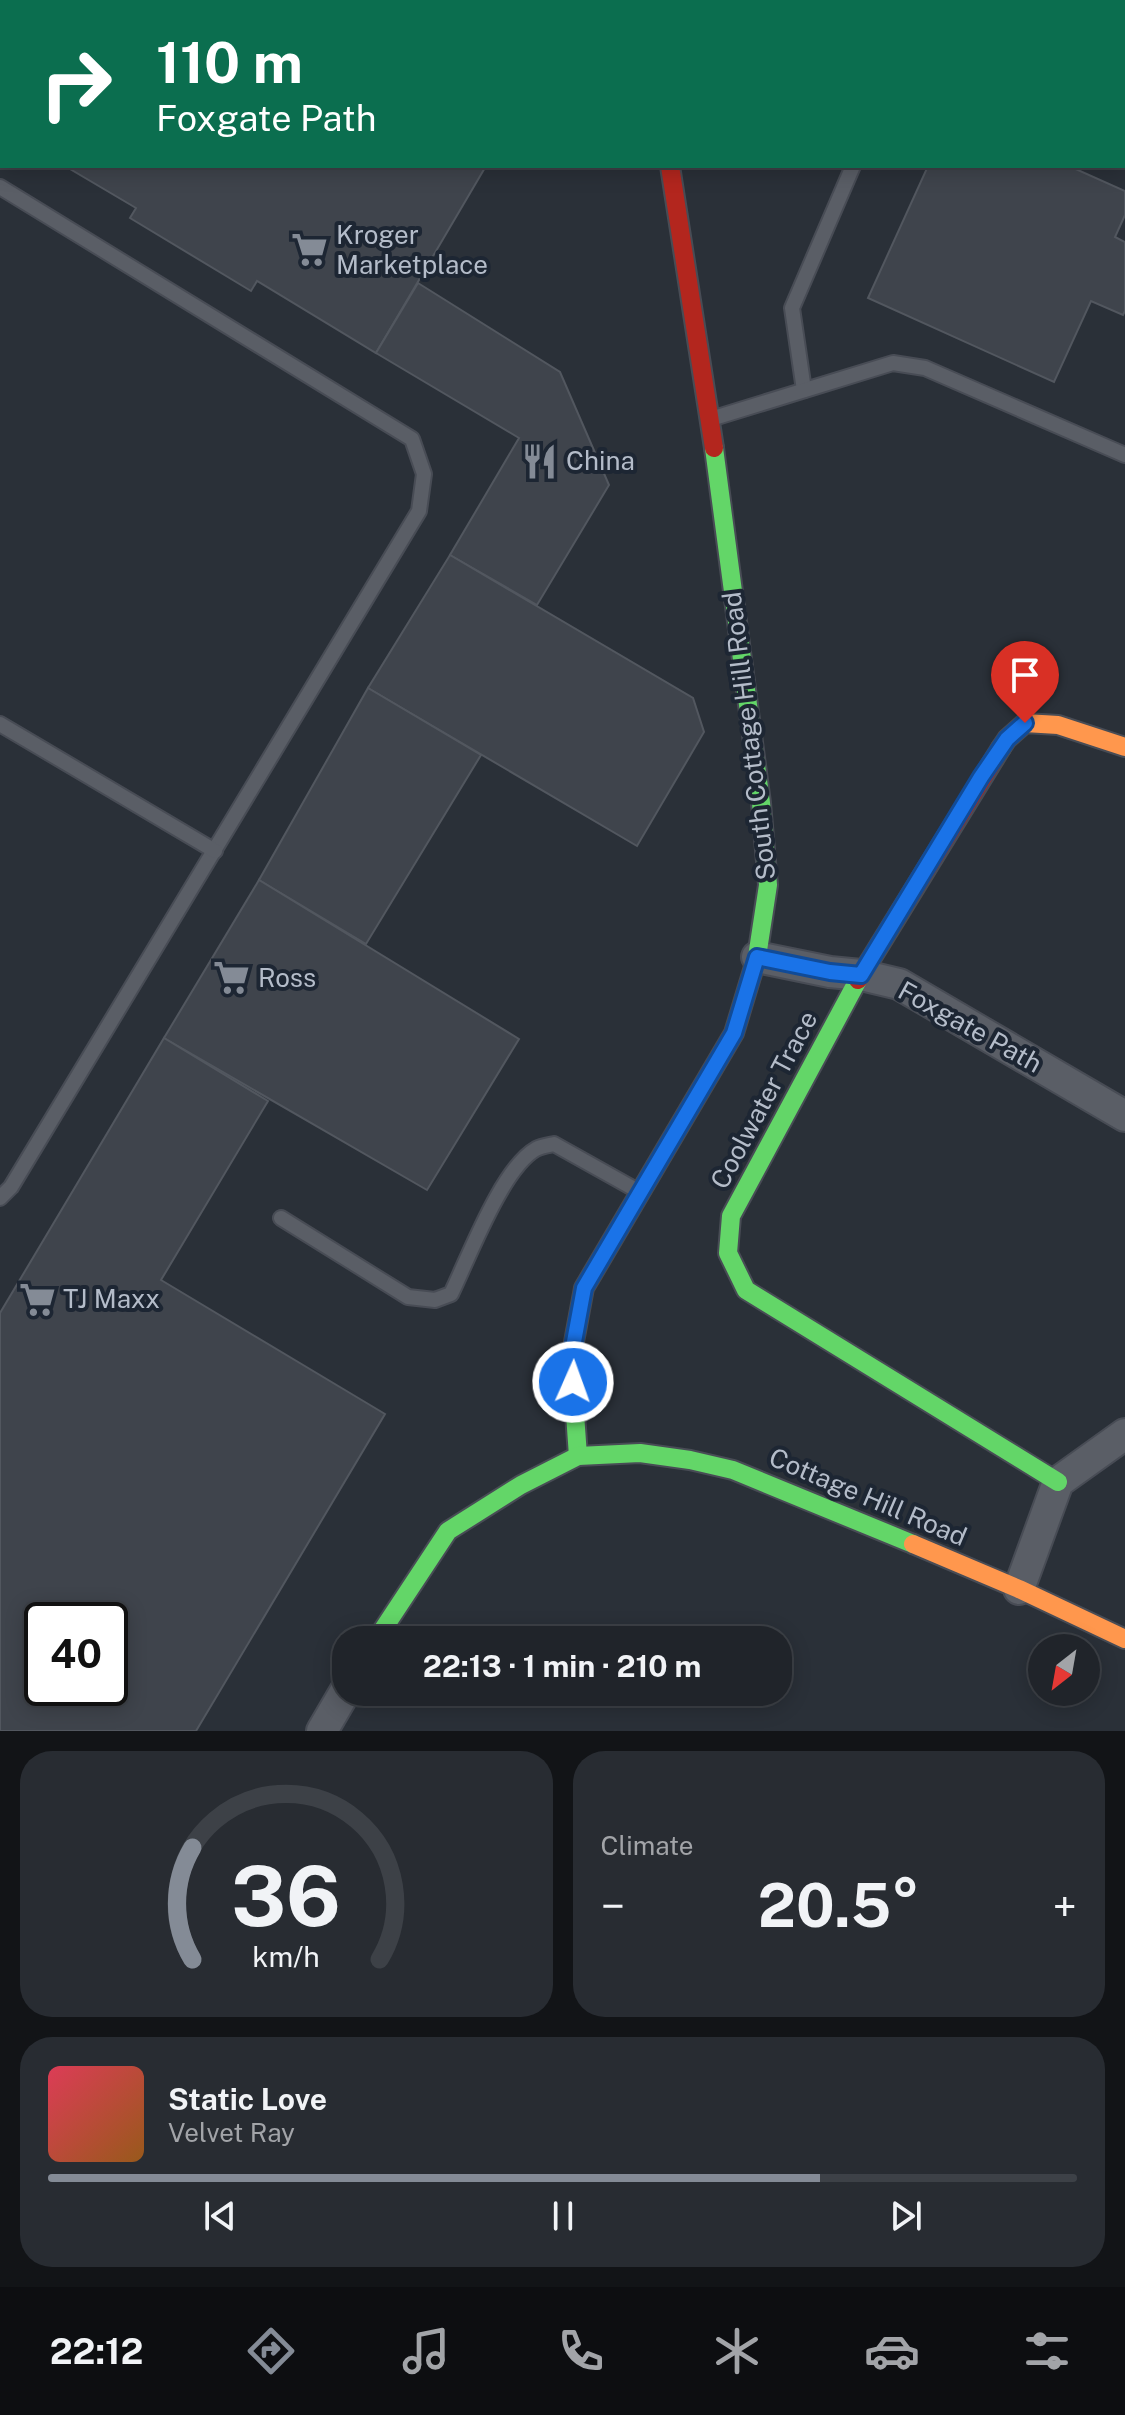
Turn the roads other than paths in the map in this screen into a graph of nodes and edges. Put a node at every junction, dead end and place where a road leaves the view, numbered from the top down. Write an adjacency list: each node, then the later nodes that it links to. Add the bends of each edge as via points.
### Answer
1 (670, 168): 5 (street, South Cottage Hill Road)
2 (852, 168): 4 (lane, via 792,308)
3 (0, 187): 9 (lane, via 412,439 424,474 419,511)
4 (804, 390): 5 (lane); 6 (lane, via 893,363 925,368)
5 (710, 419): 10 (street, South Cottage Hill Road, via 767,871)
6 (1125, 455)
7 (0, 724): 9 (lane)
8 (1125, 747): 11 (street, Coolwater Trace, via 1058,725 1025,723 1007,739)
9 (215, 851): 14 (lane)
10 (757, 957): 11 (street, Foxgate Path); 13 (street, South Cottage Hill Road, via 734,1033)
11 (861, 975): 12 (street, Foxgate Path, via 899,984); 18 (street, Coolwater Trace, via 731,1216 728,1253 746,1290)
12 (1125, 1116)
13 (642, 1193): 15 (lane, via 554,1144 537,1148 503,1188 451,1294 435,1300 408,1297); 17 (street, South Cottage Hill Road, via 584,1288 571,1358)
14 (0, 1198)
15 (281, 1218)
16 (1125, 1434): 18 (street)
17 (578, 1456): 19 (street, Cottage Hill Road, via 640,1453 733,1470); 20 (street, via 448,1531)
18 (1058, 1482): 19 (street)
19 (1019, 1589): 21 (street, Cottage Hill Road)
20 (385, 1626)
21 (1125, 1639)
22 (337, 1706): 23 (street)
23 (322, 1731)

